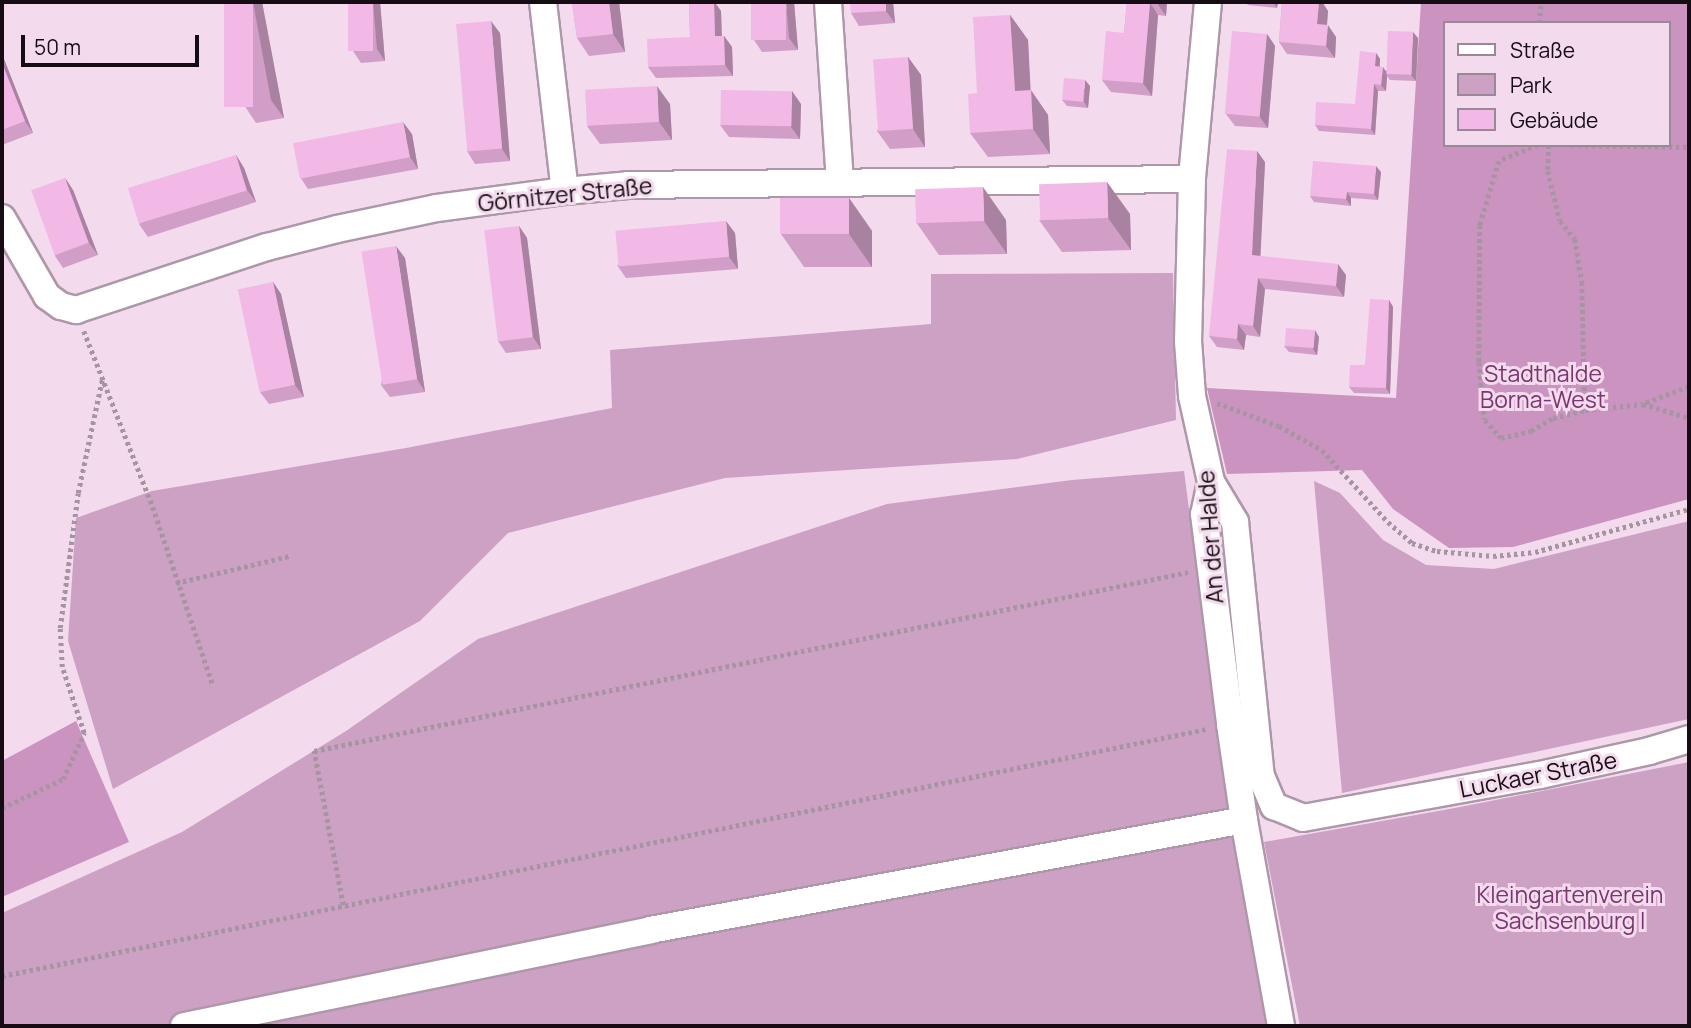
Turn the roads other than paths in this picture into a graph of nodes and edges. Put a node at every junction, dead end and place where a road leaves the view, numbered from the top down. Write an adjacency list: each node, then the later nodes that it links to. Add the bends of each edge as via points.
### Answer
1 (543, 2): 6 (street)
2 (828, 2): 5 (street)
3 (1208, 2): 4 (street, An der Halde)
4 (1192, 179): 5 (street, Görnitzer Straße); 8 (street, An der Halde, via 1188,341 1192,396)
5 (840, 181): 6 (street, Görnitzer Straße, via 628,185)
6 (565, 191): 7 (street, Görnitzer Straße, via 437,208 337,229 267,247 76,310 47,296)
7 (2, 218)
8 (1211, 482): 9 (street, Luckaer Straße, via 1235,522 1261,776 1274,806 1303,818 1540,775); 10 (street, An der Halde, via 1204,514 1209,567)
9 (1689, 739)
10 (1244, 820): 11 (street, via 677,925); 12 (street, An der Halde)
11 (184, 1026)
12 (1282, 1026)

